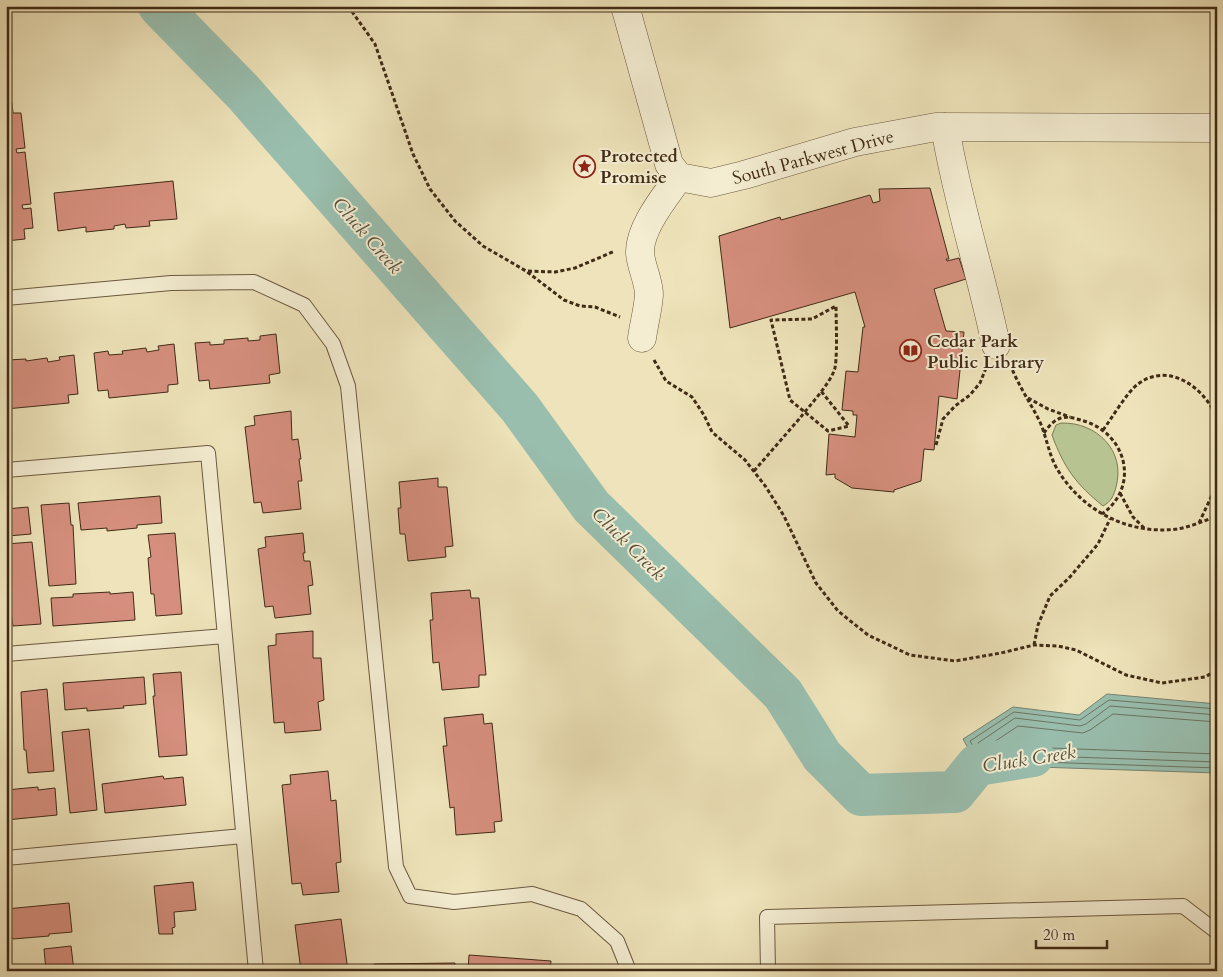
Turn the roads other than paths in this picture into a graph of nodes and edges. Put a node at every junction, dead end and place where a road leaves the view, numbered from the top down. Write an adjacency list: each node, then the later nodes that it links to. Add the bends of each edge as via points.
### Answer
1 (626, 6): 4 (street, via 669,164)
2 (945, 127): 3 (street, South Parkwest Drive); 4 (street, South Parkwest Drive, via 856,142 711,183); 7 (street, via 951,164)
3 (1217, 128)
4 (679, 177): 6 (street, via 653,215 641,241 640,253 649,294)
5 (6, 298): 15 (lane, via 171,282 254,282 304,305 333,344 348,386 396,867 410,896 454,902 532,894 581,909 617,941)
6 (642, 338)
7 (996, 345)
8 (6, 470): 9 (lane, via 208,453)
9 (225, 636): 10 (lane); 11 (lane)
10 (6, 654)
11 (243, 836): 12 (lane); 14 (lane)
12 (6, 858)
13 (1216, 935): 16 (lane, via 1183,906 767,917)
14 (256, 971)
15 (629, 971)
16 (768, 971)

